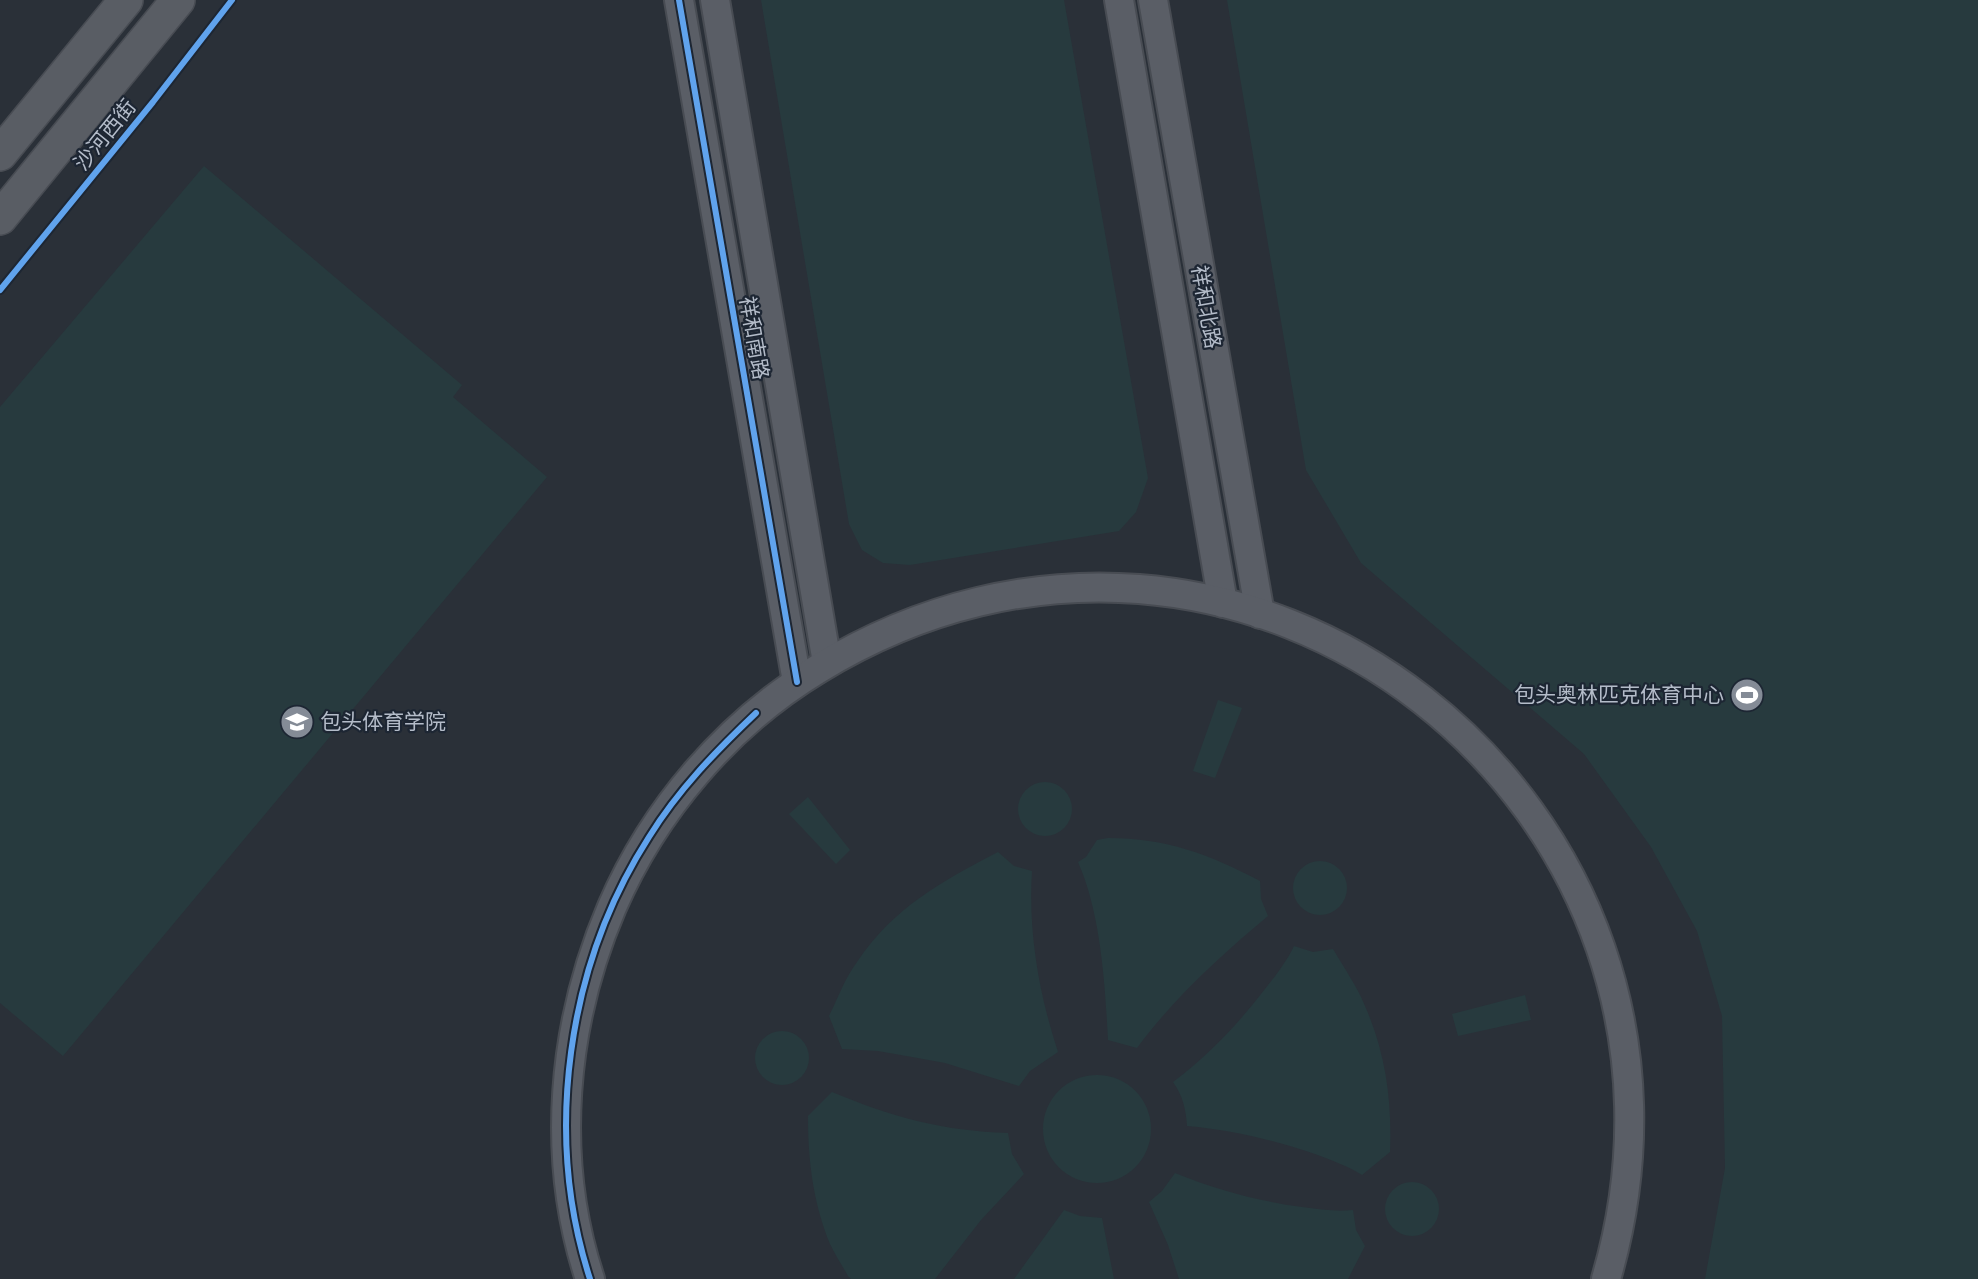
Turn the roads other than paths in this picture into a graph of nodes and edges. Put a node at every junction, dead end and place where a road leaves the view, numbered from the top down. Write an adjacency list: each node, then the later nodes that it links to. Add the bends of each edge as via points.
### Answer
1 (126, 0): 7 (main road)
2 (178, 0): 8 (main road, 沙河西街)
3 (678, 0): 12 (street, 祥和南路)
4 (715, 0): 11 (street, 祥和南路)
5 (1119, 0): 9 (street, 祥和北路)
6 (1153, 0): 10 (street, 祥和北路)
7 (0, 154)
8 (0, 218)
9 (1222, 603): 10 (street); 11 (street, via 1164,592 1110,588 1001,597 896,628)
10 (1260, 614): 14 (street, via 1321,637 1370,663 1458,728 1533,813 1562,861 1588,912 1607,966 1628,1077 1630,1134 1625,1190)
11 (827, 663): 12 (street)
12 (797, 682): 13 (street, via 756,713 680,792 621,885 600,936 583,988 572,1042 567,1097 567,1152 573,1206)
13 (590, 1279)
14 (1606, 1279)

